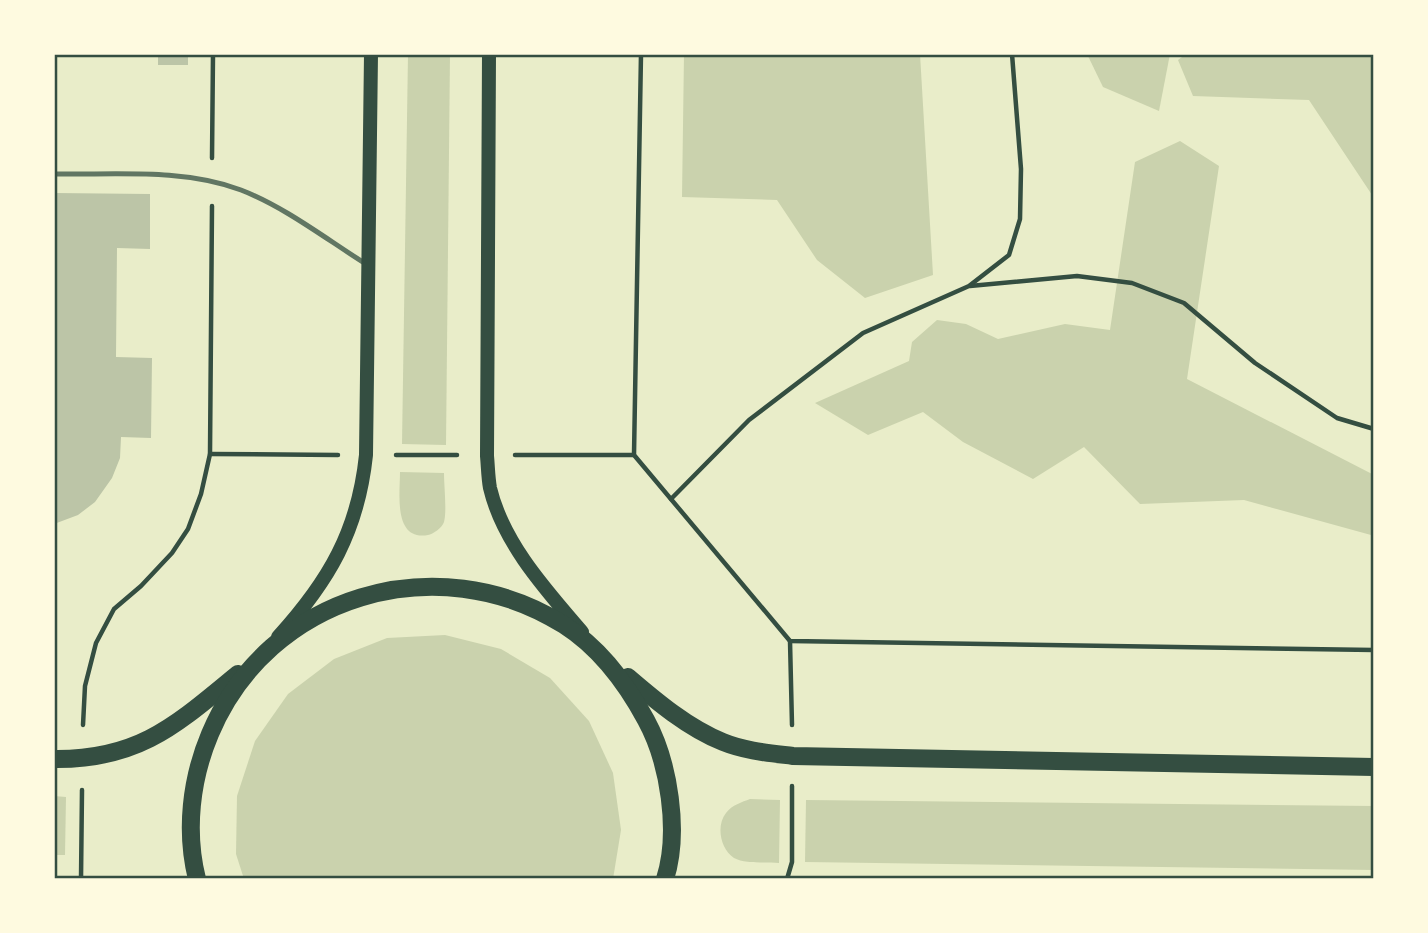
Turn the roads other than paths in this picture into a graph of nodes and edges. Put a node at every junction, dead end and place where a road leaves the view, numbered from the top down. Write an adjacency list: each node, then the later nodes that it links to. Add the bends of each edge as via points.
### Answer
1 (371, 54): 4 (main road)
2 (489, 54): 6 (main road, via 490,488 518,549)
3 (54, 174): 4 (lane, via 212,181 262,199)
4 (369, 265): 5 (main road, via 362,489 339,554 316,592)
5 (265, 652): 6 (main road, via 302,623 343,602 387,589 434,586 480,590 524,604 565,626); 7 (main road, via 174,726 144,743 109,755); 9 (main road, via 224,706 202,754 192,808)
6 (601, 655): 8 (main road, via 698,730 754,751 793,756); 10 (main road, via 631,691 653,733 667,778 672,824)
7 (54, 759)
8 (1374, 767)
9 (197, 879)
10 (665, 879)

